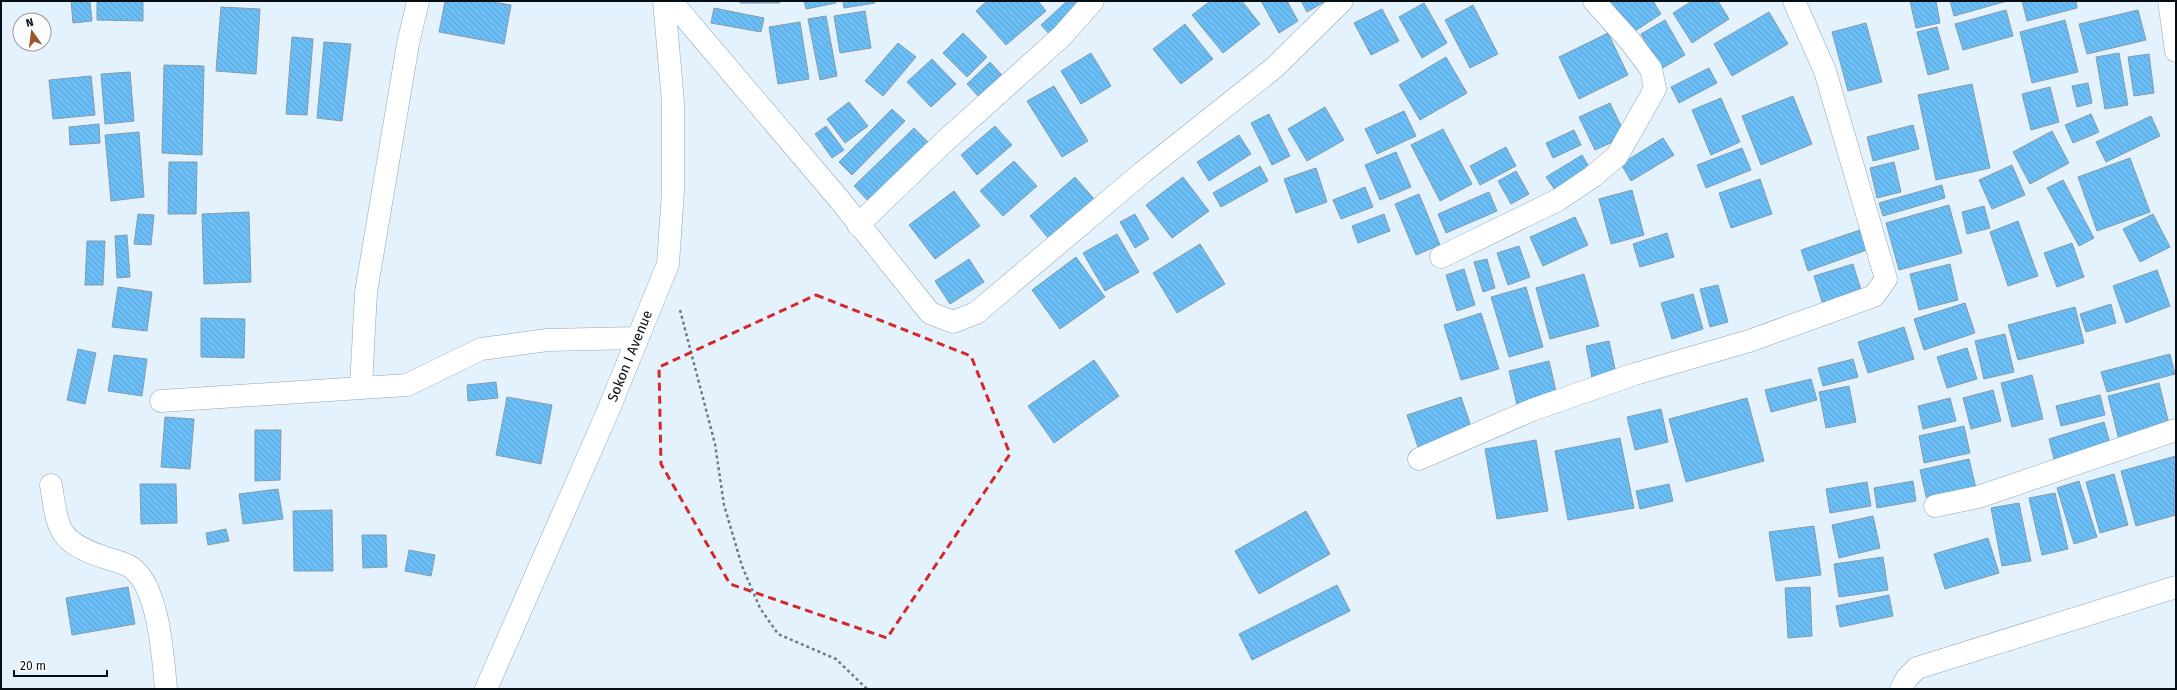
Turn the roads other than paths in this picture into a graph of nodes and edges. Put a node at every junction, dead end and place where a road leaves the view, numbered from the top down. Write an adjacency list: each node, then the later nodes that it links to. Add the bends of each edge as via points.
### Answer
1 (418, 1): 13 (street, via 408,44 366,292)
2 (664, 1): 12 (street, Sokon I Avenue, via 674,102 673,191 668,264)
3 (671, 1): 10 (street)
4 (1093, 1): 10 (street, via 1062,36 944,142)
5 (1342, 1): 10 (street, via 1275,67 1143,172 976,313 953,322 930,314)
6 (1594, 1): 11 (street, via 1651,69 1655,89 1617,156 1558,200)
7 (1794, 1): 16 (street, via 1824,71 1886,279 1874,296 1749,341 1635,374 1532,410)
8 (2169, 1): 9 (street)
9 (2175, 37)
10 (858, 225)
11 (1441, 257)
12 (637, 338): 13 (street, via 547,340 480,349 407,385); 21 (street, Sokon I Avenue, via 608,411)
13 (361, 387): 14 (street)
14 (161, 401)
15 (2176, 430): 18 (street, via 1978,497)
16 (1419, 459)
17 (50, 485): 20 (street, via 58,526 68,540 88,552 131,567 149,592 162,648)
18 (1934, 506)
19 (2176, 587): 22 (street, via 1917,668)
20 (166, 689)
21 (486, 689)
22 (1901, 689)

